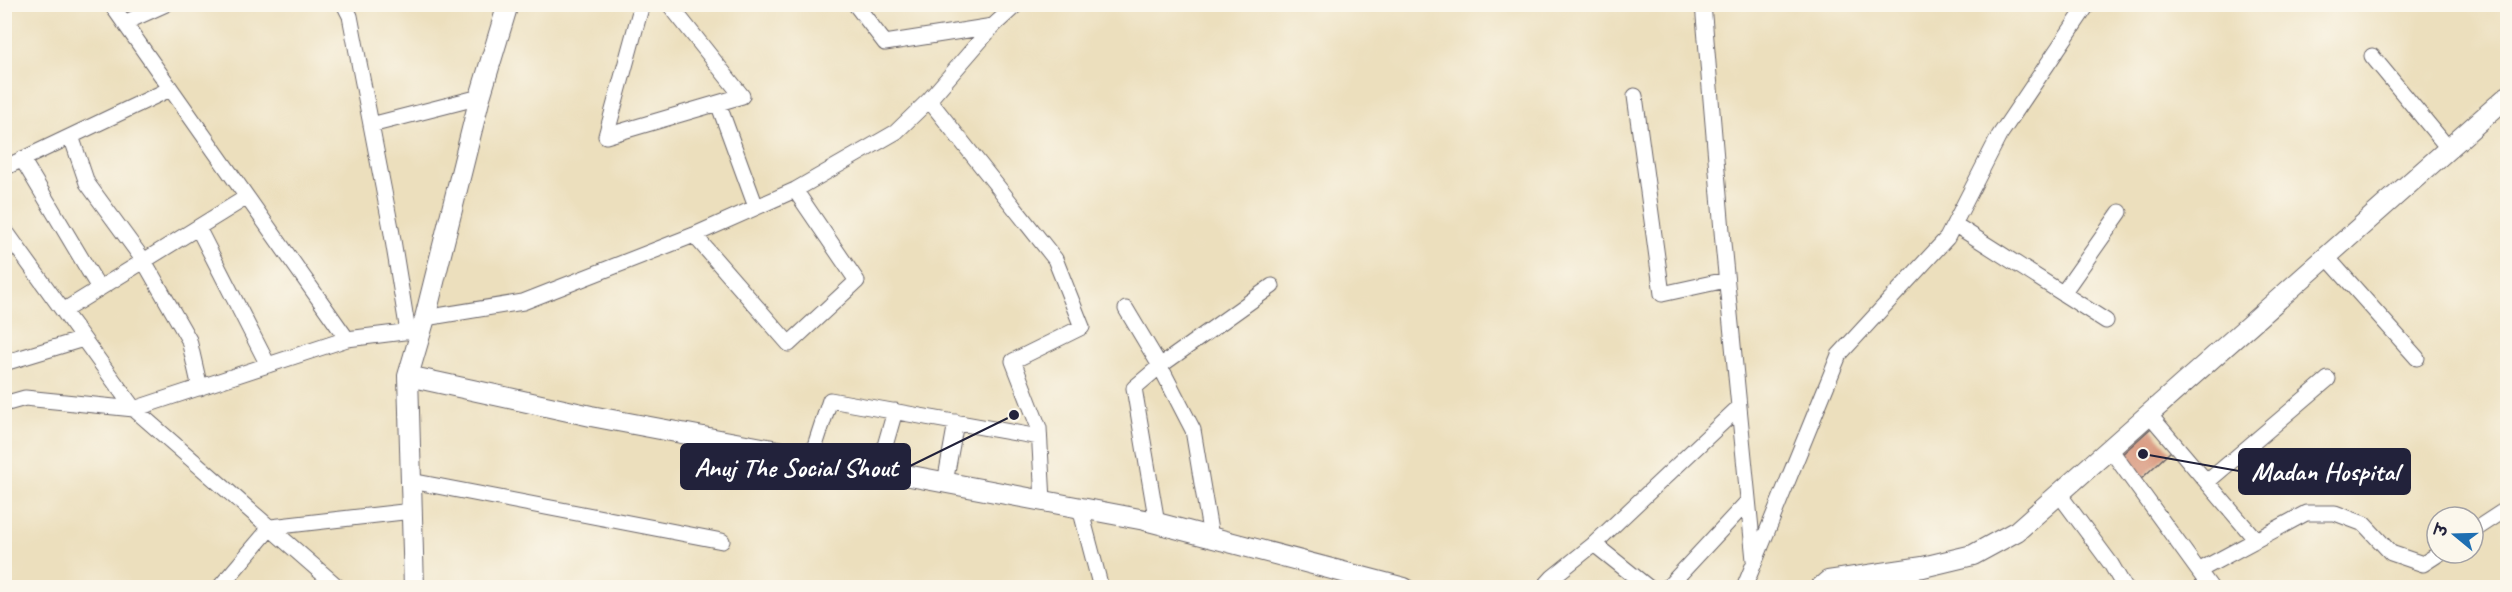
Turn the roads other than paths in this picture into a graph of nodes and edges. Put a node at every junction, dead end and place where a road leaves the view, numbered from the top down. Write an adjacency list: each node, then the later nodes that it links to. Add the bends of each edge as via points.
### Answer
1 (111, 4): 11 (street)
2 (166, 4): 11 (street)
3 (344, 4): 20 (street, via 350,16)
4 (508, 4): 17 (street)
5 (642, 4): 19 (street, via 606,136)
6 (669, 4): 19 (street, via 742,96)
7 (855, 4): 12 (street, via 885,44)
8 (1017, 4): 12 (street)
9 (1703, 4): 35 (street)
10 (2088, 4): 29 (street, via 1999,136)
11 (124, 22): 14 (street)
12 (993, 26): 18 (street)
13 (2372, 56): 22 (street)
14 (170, 88): 21 (street); 26 (street)
15 (1635, 96): 35 (street, via 1662,294)
16 (2508, 96): 22 (street)
17 (480, 97): 20 (street); 42 (street)
18 (929, 100): 25 (street, via 896,132); 58 (street, via 1055,259 1082,327 1013,361)
19 (718, 103): 27 (street)
20 (371, 125): 42 (street)
21 (71, 136): 23 (street); 34 (street, via 87,183)
22 (2448, 148): 33 (street)
23 (22, 159): 24 (street); 37 (street)
24 (4, 168)
25 (795, 190): 27 (street); 32 (street, via 857,280 789,344)
26 (247, 197): 30 (street); 44 (street)
27 (756, 207): 32 (street)
28 (2120, 212): 38 (street)
29 (1954, 224): 38 (street); 78 (street, via 1947,238 1839,355)
30 (198, 228): 34 (street); 47 (street)
31 (4, 229): 40 (street)
32 (694, 235): 42 (street, via 523,302)
33 (2326, 256): 45 (street); 56 (street)
34 (144, 261): 37 (street); 51 (street, via 189,340)
35 (1726, 280): 53 (street)
36 (1272, 286): 48 (street)
37 (99, 288): 40 (street)
38 (2063, 293): 41 (street)
39 (1126, 309): 48 (street)
40 (63, 311): 43 (street)
41 (2106, 321)
42 (418, 327): 44 (street); 49 (street)
43 (83, 339): 46 (street); 54 (street)
44 (347, 339): 47 (street)
45 (2416, 358)
46 (4, 363)
47 (268, 365): 51 (street)
48 (1160, 366): 71 (street, via 1134,388); 74 (street, via 1192,430)
49 (408, 376): 60 (street); 62 (street)
50 (2328, 379): 63 (street)
51 (200, 388): 54 (street)
52 (4, 404): 54 (street, via 25,398)
53 (1739, 407): 67 (street); 77 (street)
54 (134, 409): 73 (street)
55 (895, 411): 57 (street); 60 (street, via 830,400); 61 (street)
56 (2149, 414): 59 (street); 63 (street)
57 (956, 422): 58 (street); 64 (street)
58 (1039, 437): 66 (street)
59 (2110, 449): 65 (street); 80 (street)
60 (811, 458): 61 (street)
61 (878, 470): 64 (street)
62 (411, 481): 70 (street); 76 (street)
63 (2206, 482): 75 (street)
64 (945, 483): 66 (street)
65 (2059, 494): 83 (street, via 2111,564); 92 (street, via 2017,531 1973,555 1828,581)
66 (1043, 501): 68 (street)
67 (1748, 501): 78 (street); 90 (street)
68 (1080, 508): 71 (street); 86 (street)
69 (2508, 508): 72 (street)
70 (412, 511): 73 (street); 85 (street)
71 (1157, 523): 74 (street)
72 (2485, 523)
73 (271, 527): 82 (street); 84 (street)
74 (1211, 537): 81 (street)
75 (2256, 540): 79 (street, via 2306,513 2335,513 2364,524 2391,553); 80 (street)
76 (722, 541)
77 (1594, 544): 88 (street); 89 (street)
78 (1754, 562): 91 (street)
79 (2425, 563)
80 (2200, 570): 93 (street)
81 (1368, 583): 87 (street)
82 (333, 585)
83 (2118, 586)
84 (219, 588)
85 (414, 588)
86 (1101, 588)
87 (1404, 588)
88 (1543, 588)
89 (1650, 588)
90 (1667, 588)
91 (1744, 588)
92 (1820, 588)
93 (2211, 588)

